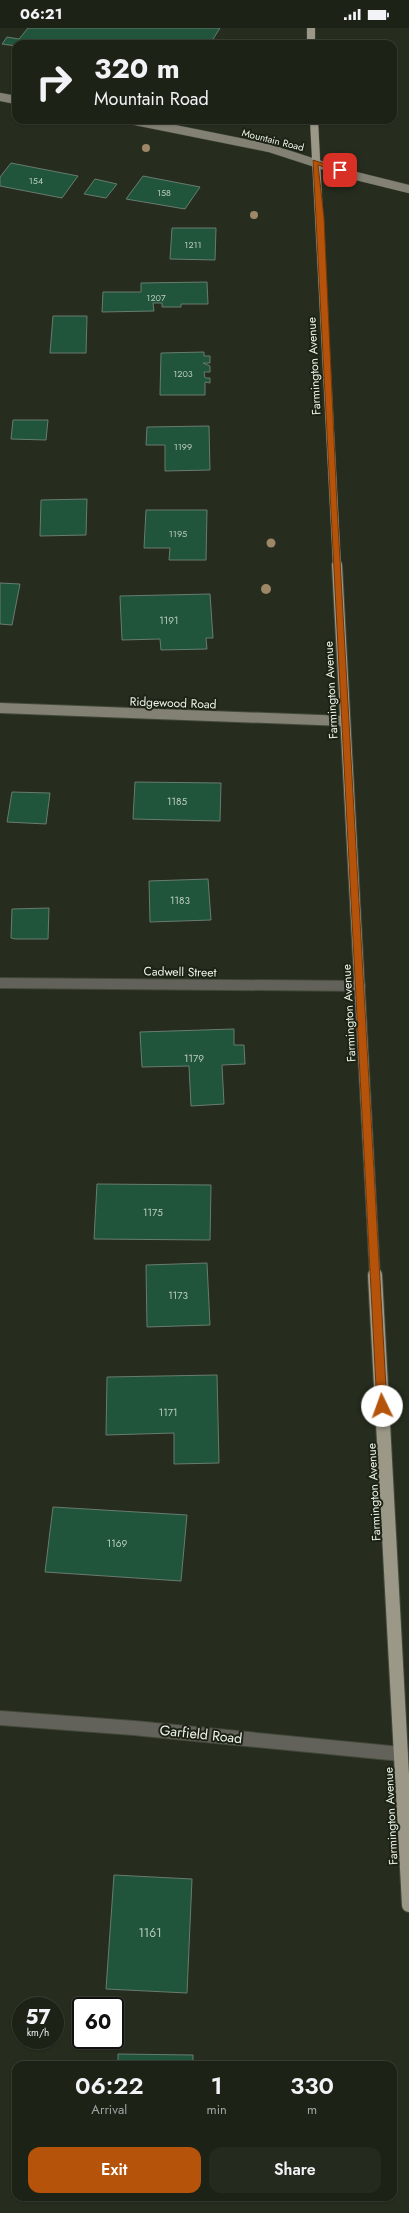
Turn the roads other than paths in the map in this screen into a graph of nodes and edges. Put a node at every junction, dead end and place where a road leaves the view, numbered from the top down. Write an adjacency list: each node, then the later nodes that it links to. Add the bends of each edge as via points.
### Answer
1 (311, 28): 2 (main road)
2 (311, 40)
3 (0, 97): 4 (main road)
4 (12, 99)
5 (150, 124): 7 (main road, Mountain Road, via 269,148)
6 (314, 124): 7 (main road, Farmington Avenue)
7 (315, 162): 8 (main road, Mountain Road, via 352,175); 10 (main road, Farmington Avenue)
8 (409, 189)
9 (0, 708): 10 (main road, Ridgewood Road)
10 (345, 721): 12 (main road, Farmington Avenue)
11 (0, 983): 12 (street, Cadwell Street)
12 (360, 986): 14 (main road, Farmington Avenue)
13 (0, 1718): 14 (street, Garfield Road, via 134,1728)
14 (401, 1754): 15 (main road, Farmington Avenue)
15 (409, 1905)

